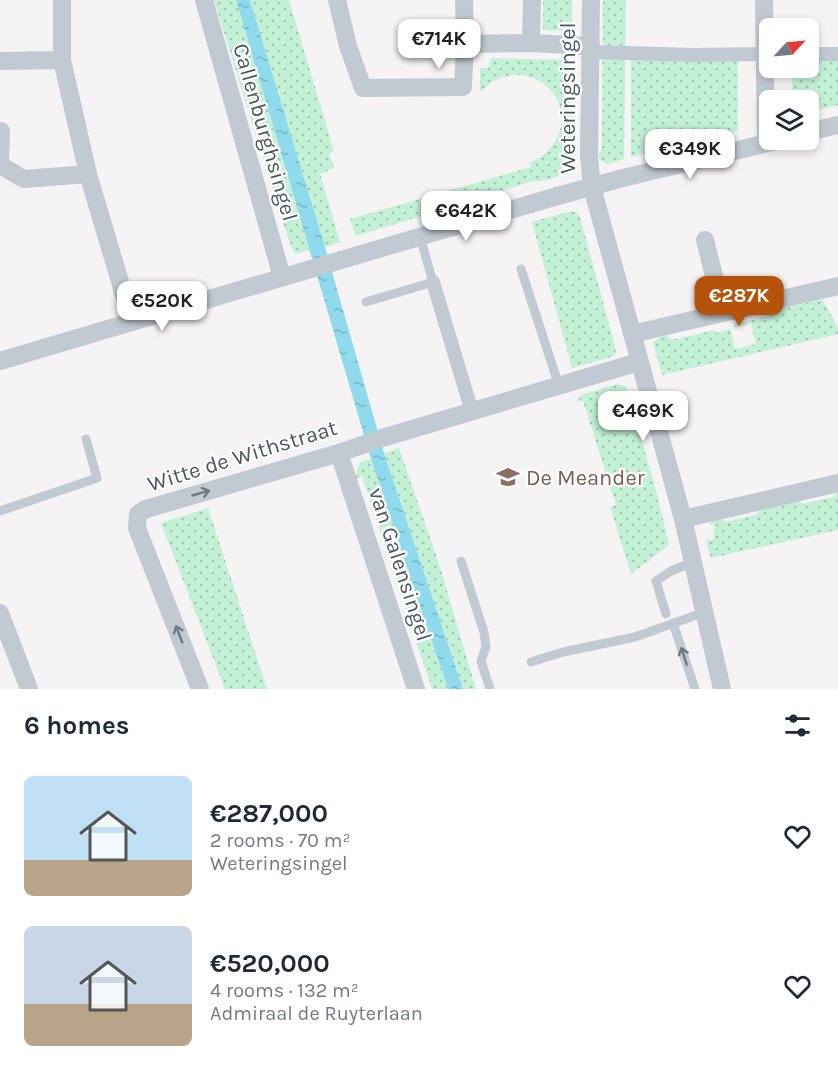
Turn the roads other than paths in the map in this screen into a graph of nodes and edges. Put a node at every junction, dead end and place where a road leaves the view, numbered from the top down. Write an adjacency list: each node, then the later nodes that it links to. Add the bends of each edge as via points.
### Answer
1 (62, 0): 15 (street)
2 (204, 0): 27 (street, Callenburghsingel)
3 (337, 0): 10 (street, via 363,88 463,87)
4 (464, 0): 10 (street)
5 (532, 0): 9 (street)
6 (591, 0): 11 (street, Weteringsingel)
7 (764, 0): 8 (street)
8 (765, 18)
9 (531, 43): 10 (street); 11 (street)
10 (465, 44)
11 (591, 49): 12 (street); 23 (street, Weteringsingel)
12 (759, 54)
13 (819, 54): 14 (street)
14 (838, 54)
15 (62, 60): 16 (street); 22 (street)
16 (0, 61)
17 (838, 125): 18 (street)
18 (819, 129)
19 (0, 131): 21 (street)
20 (759, 144): 23 (street)
21 (0, 164): 22 (street, via 24,179)
22 (88, 174): 32 (street)
23 (592, 188): 24 (street); 33 (street, Weteringsingel)
24 (420, 237): 27 (street); 28 (lane)
25 (705, 240): 31 (street)
26 (521, 269): 36 (lane)
27 (282, 277): 32 (street)
28 (433, 282): 30 (lane); 37 (street)
29 (838, 286): 31 (street)
30 (366, 302)
31 (723, 312): 33 (street)
32 (132, 322): 34 (street)
33 (632, 334): 35 (street, Weteringsingel)
34 (0, 361)
35 (639, 362): 36 (street, Witte de Withstraat); 42 (street, Weteringsingel)
36 (559, 386): 37 (street, Witte de Withstraat)
37 (472, 412): 39 (street, Witte de Withstraat)
38 (86, 439): 41 (lane, via 97,478)
39 (339, 453): 52 (street, Witte de Withstraat, one-way to 39, via 137,528 138,514); 53 (street, van Galensingel)
40 (838, 483): 42 (street)
41 (0, 511)
42 (683, 519): 44 (street, Weteringsingel)
43 (461, 561): 54 (lane, via 484,632 486,647 481,661)
44 (693, 562): 45 (street, Weteringsingel); 47 (lane, via 656,581)
45 (705, 612): 48 (lane); 56 (street, Weteringsingel)
46 (0, 613): 49 (street)
47 (666, 614)
48 (674, 623): 50 (lane, via 635,637); 55 (lane, one-way to 48)
49 (5, 640): 51 (street)
50 (531, 662)
51 (29, 689)
52 (200, 689)
53 (416, 689)
54 (490, 689)
55 (695, 689)
56 (722, 689)

